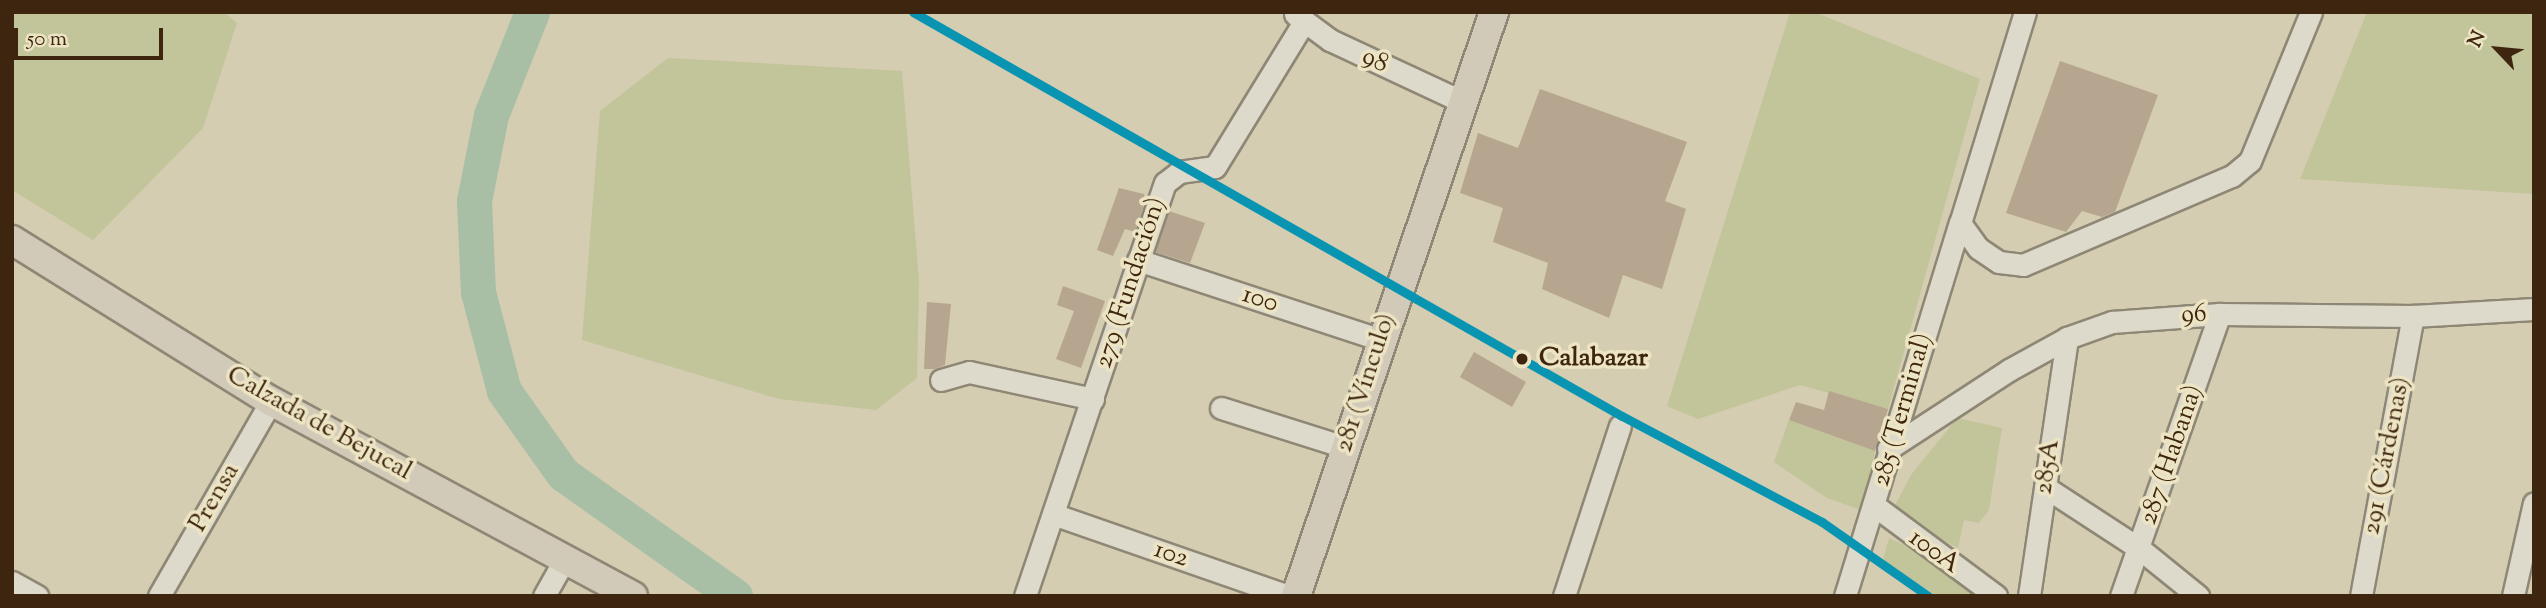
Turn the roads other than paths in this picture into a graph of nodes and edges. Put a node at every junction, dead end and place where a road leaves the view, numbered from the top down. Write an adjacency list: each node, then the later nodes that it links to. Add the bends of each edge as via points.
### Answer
1 (1494, 12): 5 (main road, 281 (Vínculo))
2 (2025, 12): 6 (street, 285 (Terminal))
3 (2311, 12): 6 (street, via 2263,137 2250,161 2232,176 2023,265 1998,262 1978,248)
4 (1298, 17): 5 (street, 98, via 1330,40); 8 (street, 279 (Fundación), via 1215,167 1179,172 1165,183)
5 (1463, 102): 13 (main road, 281 (Vínculo))
6 (1960, 223): 20 (street, 285 (Terminal))
7 (12, 240): 16 (main road, Calzada de Bejucal)
8 (1138, 260): 13 (street, 100); 15 (street, 279 (Fundación))
9 (2534, 309): 11 (street, 96)
10 (2220, 314): 11 (street, 96); 12 (street, 96, via 2112,322); 25 (street, 287 (Habana))
11 (2413, 316): 41 (street, 291 (Cárdenas))
12 (2067, 338): 20 (street, 96); 21 (street, 285A)
13 (1382, 340): 19 (main road, 281 (Vínculo))
14 (941, 380): 15 (street, via 969,372)
15 (1093, 399): 24 (street, 279 (Fundación))
16 (271, 401): 26 (main road, Calzada de Bejucal); 29 (street, Prensa)
17 (1221, 408): 19 (street)
18 (1620, 426): 35 (street)
19 (1345, 447): 34 (main road, 281 (Vínculo))
20 (1888, 449): 23 (street, 285 (Terminal))
21 (2045, 487): 25 (street); 38 (street, 285A)
22 (2534, 503): 42 (street)
23 (1875, 506): 36 (street, 285 (Terminal)); 37 (street, 100A)
24 (1053, 514): 32 (street, 279 (Fundación)); 33 (street, 102)
25 (2140, 549): 39 (street, 287 (Habana)); 40 (street)
26 (566, 557): 30 (street); 31 (main road, Calzada de Bejucal)
27 (12, 582): 28 (street)
28 (37, 596)
29 (159, 596)
30 (544, 596)
31 (633, 596)
32 (1025, 596)
33 (1289, 596)
34 (1296, 596)
35 (1564, 596)
36 (1845, 596)
37 (1996, 596)
38 (2029, 596)
39 (2122, 596)
40 (2198, 596)
41 (2361, 596)
42 (2513, 596)

